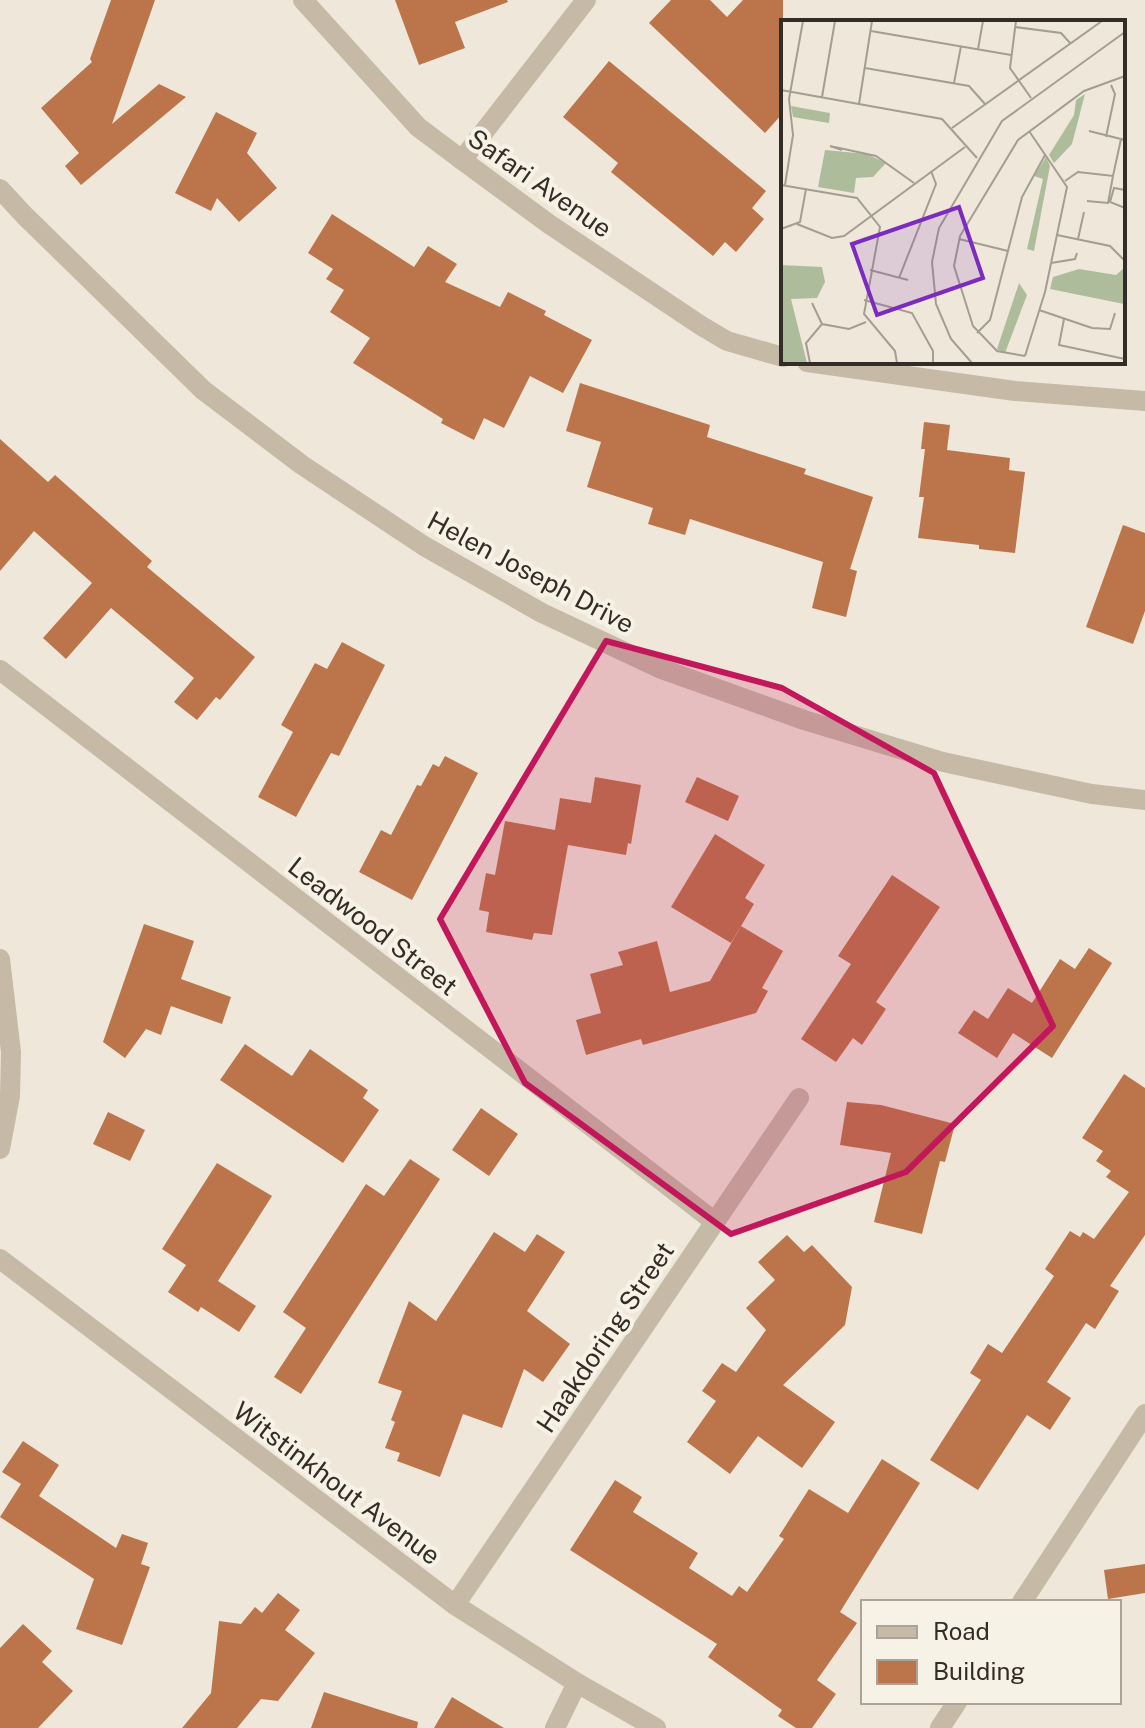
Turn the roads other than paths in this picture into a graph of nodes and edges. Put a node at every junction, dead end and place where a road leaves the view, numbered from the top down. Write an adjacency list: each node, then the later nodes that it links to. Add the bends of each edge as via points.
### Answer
1 (303, 0): 3 (street, Safari Avenue, via 418,127)
2 (586, 0): 3 (street)
3 (462, 160): 5 (street, Safari Avenue, via 700,325 727,341)
4 (0, 189): 9 (street, Helen Joseph Drive, via 203,390 302,465 424,546 542,613 659,668 804,720 943,762)
5 (781, 356)
6 (821, 364): 7 (street, via 1015,391)
7 (1145, 401)
8 (0, 670): 13 (street, Leadwood Street)
9 (1145, 800)
10 (0, 959): 12 (street, via 11,1052)
11 (799, 1098): 13 (street, Haakdoring Street)
12 (0, 1149)
13 (715, 1222): 17 (street, Haakdoring Street)
14 (0, 1259): 17 (street, Witstinkhout Avenue)
15 (1145, 1414): 16 (street)
16 (1023, 1600)
17 (455, 1605): 18 (street, Witstinkhout Avenue)
18 (577, 1683): 20 (street); 21 (street, Witstinkhout Avenue)
19 (956, 1704): 22 (street)
20 (555, 1728)
21 (656, 1728)
22 (940, 1728)

